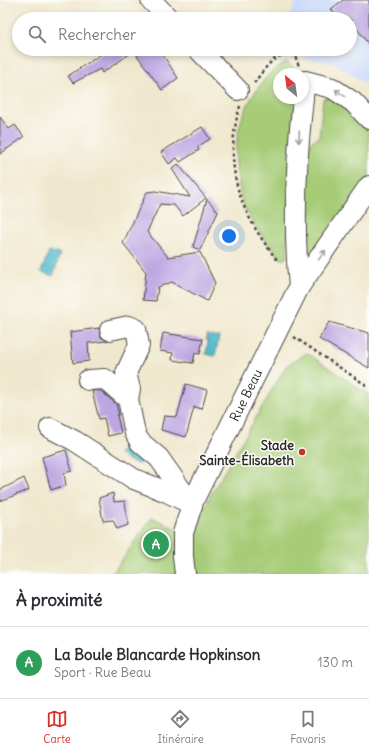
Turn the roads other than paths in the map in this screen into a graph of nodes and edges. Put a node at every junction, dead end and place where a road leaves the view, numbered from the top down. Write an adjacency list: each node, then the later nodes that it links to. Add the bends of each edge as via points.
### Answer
1 (151, 0): 2 (street)
2 (162, 12)
3 (205, 56): 5 (street)
4 (309, 82): 7 (street, one-way to 4, via 353,102 332,88)
5 (243, 94)
6 (302, 104): 9 (street, one-way to 9, via 298,146 296,251)
7 (369, 119)
8 (369, 186): 9 (street, Rue Beau, one-way to 8)
9 (299, 287): 14 (street, Rue Beau)
10 (110, 330): 12 (street, via 129,326 136,330 139,345 126,372 130,389)
11 (88, 380): 12 (street, via 105,379)
12 (128, 399): 14 (street, via 135,433 140,442 159,458)
13 (50, 428): 14 (street, via 134,479)
14 (192, 505): 15 (street, Rue Beau, via 183,533)
15 (185, 574)

